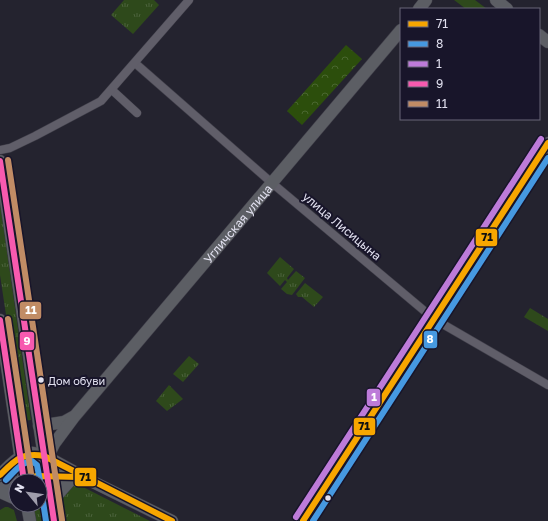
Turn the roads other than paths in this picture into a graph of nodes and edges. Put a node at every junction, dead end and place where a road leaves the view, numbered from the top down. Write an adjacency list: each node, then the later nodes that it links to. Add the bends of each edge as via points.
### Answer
1 (189, 0): 9 (street)
2 (426, 0): 4 (main road)
3 (496, 0): 5 (main road)
4 (420, 8)
5 (507, 8)
6 (400, 31): 15 (main road, Угличская улица)
7 (540, 36): 8 (main road)
8 (548, 42)
9 (135, 64): 10 (street); 15 (street, улица Лисицына)
10 (112, 90): 11 (street); 13 (street, via 98,104 10,148)
11 (138, 113)
12 (548, 144): 16 (main road)
13 (0, 150)
14 (0, 161): 20 (main road)
15 (272, 183): 16 (street, улица Лисицына); 19 (main road, Угличская улица)
16 (434, 319): 18 (street, улица Лисицына); 28 (main road)
17 (0, 320): 21 (main road)
18 (548, 385)
19 (74, 417): 20 (main road, via 64,422); 21 (main road, Угличская улица)
20 (39, 426): 21 (main road)
21 (33, 467): 22 (main road); 22 (main road); 23 (main road, Угличская улица); 24 (main road, Угличская улица); 25 (main road)
22 (71, 472): 25 (main road); 27 (main road)
23 (0, 474)
24 (0, 491)
25 (51, 502): 26 (main road)
26 (54, 521)
27 (172, 521)
28 (303, 521)

